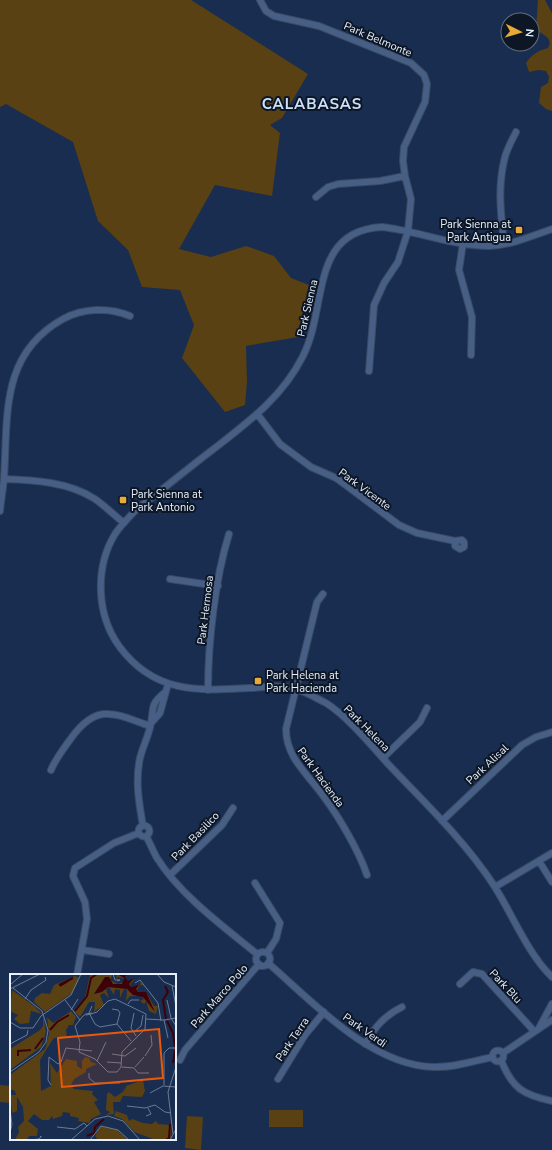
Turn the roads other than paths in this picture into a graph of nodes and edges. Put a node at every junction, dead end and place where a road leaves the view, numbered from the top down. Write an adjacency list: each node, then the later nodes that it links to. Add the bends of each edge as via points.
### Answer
1 (260, 0): 3 (street, Park Belmonte, via 266,11 274,16 319,26 411,64 421,72 427,84 427,93 404,147)
2 (516, 132): 8 (street, via 505,156 500,182)
3 (405, 176): 4 (street, via 380,181 338,184); 6 (street, Park Belmonte, via 411,199)
4 (316, 197)
5 (552, 229): 8 (street, Park Sienna)
6 (408, 231): 7 (street, Park Sienna); 11 (street, Park Belmonte, via 400,258 374,305); 12 (street, Park Sienna, via 369,228 347,237 339,245 326,269 315,325 303,355 277,396)
7 (463, 243): 8 (street, Park Sienna, via 483,246); 10 (street, via 459,270 472,317)
8 (504, 244)
9 (130, 316): 13 (street, via 117,310 96,310 71,315 44,331 28,348 12,377)
10 (471, 355)
11 (369, 371)
12 (258, 415): 16 (street, Park Sienna, via 137,509); 18 (street, Park Vicente, via 280,444 311,467 348,486 399,525 417,533)
13 (3, 438): 14 (street)
14 (4, 479): 15 (street); 16 (street, via 38,481 78,490 94,498)
15 (0, 511)
16 (124, 523): 19 (street, Park Sienna, via 110,544)
17 (229, 534): 21 (street, Park Hermosa, via 222,555)
18 (455, 541)
19 (103, 563): 23 (street, Park Helena, via 101,584 109,630 131,661 147,674)
20 (170, 579): 21 (street)
21 (218, 586): 25 (street, Park Hermosa, via 210,642)
22 (323, 594): 24 (street, Park Hacienda, via 317,602)
23 (168, 684): 25 (street, Park Helena); 26 (street)
24 (296, 689): 25 (street, Park Helena, via 278,687); 32 (street, Park Helena, via 332,707); 41 (street, Park Hacienda, via 286,729 289,752 325,798 362,861)
25 (208, 690)
26 (164, 693): 27 (street); 29 (street, via 165,701)
27 (154, 706): 29 (street); 30 (street)
28 (427, 708): 32 (street, via 420,722)
29 (161, 710): 30 (street)
30 (151, 724): 33 (street, via 118,715 93,716 78,728); 36 (street, via 140,760 137,790)
31 (552, 732): 35 (street, Park Alisal, via 522,745)
32 (383, 758): 35 (street, Park Helena)
33 (51, 770)
34 (233, 808): 42 (street, Park Basilico, via 222,825)
35 (442, 821): 45 (street, Park Helena, via 477,860)
36 (143, 826): 37 (street); 38 (street, via 149,830)
37 (139, 833): 38 (street); 46 (street, via 114,843 75,868 73,876 85,902 87,919)
38 (146, 836): 42 (street)
39 (552, 853): 40 (street)
40 (540, 861): 43 (street); 45 (street)
41 (366, 875)
42 (170, 876): 49 (street)
43 (552, 882)
44 (255, 883): 47 (street, via 280,923 276,939)
45 (495, 887): 53 (street, Park Helena, via 537,958)
46 (83, 950): 48 (street); 52 (street)
47 (267, 953): 49 (street); 50 (street, via 270,957)
48 (109, 954)
49 (257, 954): 51 (street, via 256,961)
50 (268, 963): 51 (street, via 264,966); 57 (street, Park Verdi)
51 (259, 964): 63 (street, Park Marco Polo, via 185,1050)
52 (77, 974)
53 (552, 977)
54 (460, 984): 59 (street, Park Blu, via 473,972 482,974)
55 (552, 1004): 59 (street, Park Verdi)
56 (402, 1006): 60 (street, via 378,1023)
57 (324, 1012): 60 (street, Park Verdi); 65 (street, Park Terra, via 305,1035)
58 (552, 1020): 59 (street, Park Verdi)
59 (536, 1029): 61 (street, Park Verdi)
60 (365, 1044): 62 (street, Park Verdi, via 384,1055 421,1066 456,1065)
61 (503, 1053): 62 (street, Park Verdi, via 500,1050 495,1051); 64 (street)
62 (493, 1057): 64 (street)
63 (180, 1060)
64 (500, 1060): 66 (street, via 508,1078 519,1089 535,1098)
65 (278, 1079)
66 (552, 1101)

